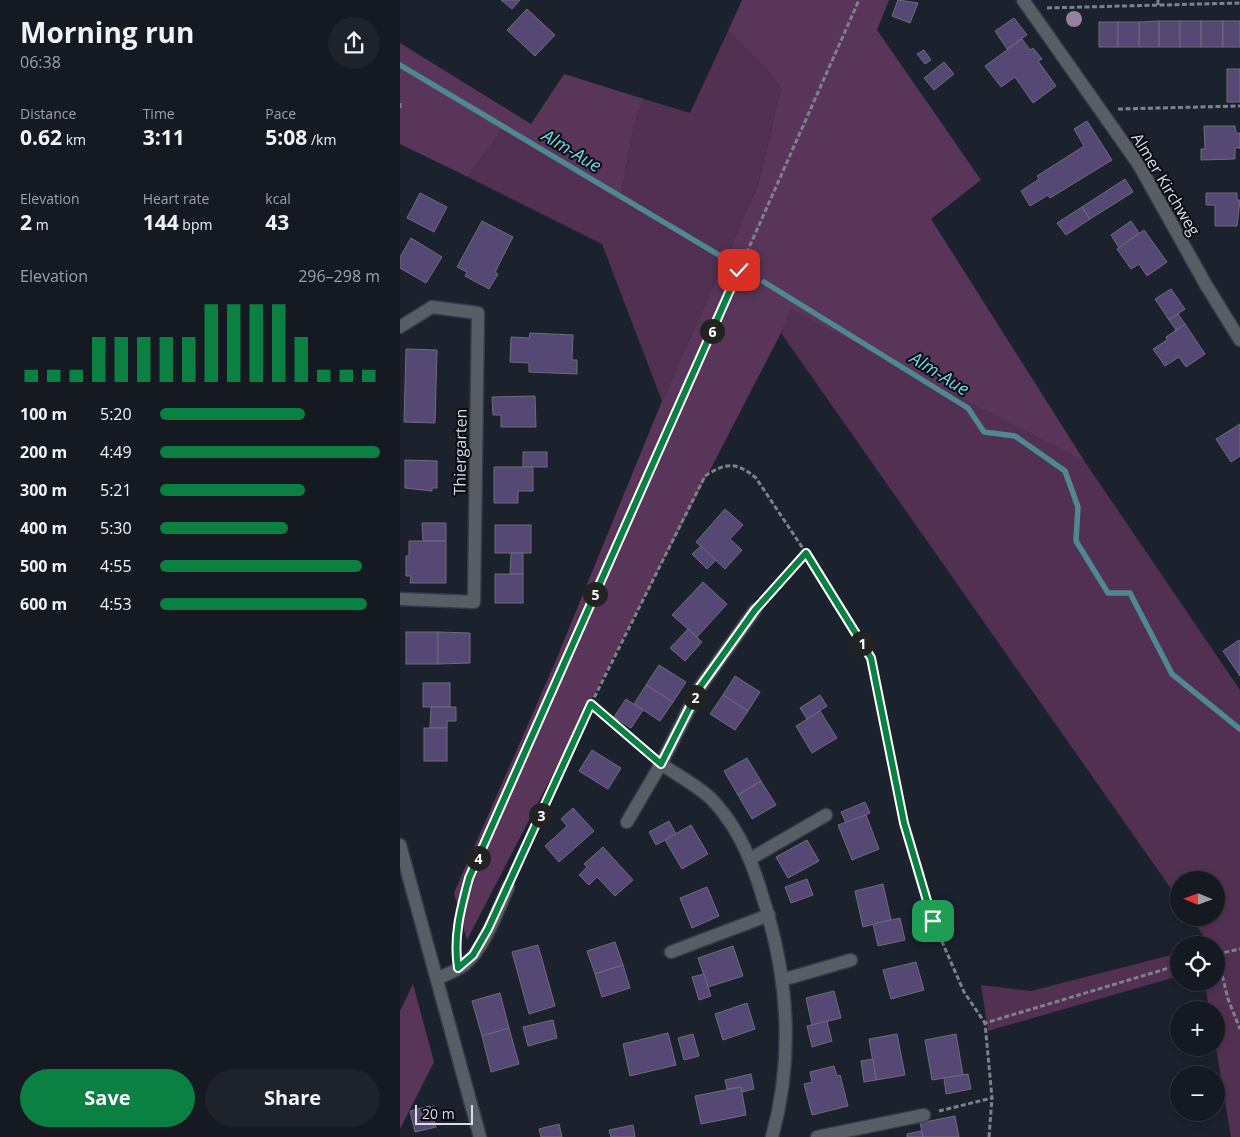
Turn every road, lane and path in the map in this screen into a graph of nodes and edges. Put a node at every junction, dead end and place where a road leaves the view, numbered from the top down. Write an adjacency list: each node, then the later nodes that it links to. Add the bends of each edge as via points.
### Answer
1 (859, 0): 27 (path, via 469,878 457,922)
2 (1158, 0): 5 (path)
3 (1240, 3): 5 (path)
4 (1026, 4): 5 (path); 9 (street, Almer Kirchweg)
5 (1158, 5)
6 (400, 103): 8 (path)
7 (1240, 106): 9 (path)
8 (400, 108)
9 (1098, 109): 11 (street, Almer Kirchweg, via 1139,165)
10 (400, 327): 13 (street, Thiergarten, via 432,308 478,313 474,602)
11 (1240, 340)
12 (806, 553): 14 (path); 15 (path, via 756,478 745,468 718,467 704,476); 32 (path, via 871,658 904,823 933,921 964,992)
13 (400, 600)
14 (755, 610): 16 (street, via 700,687)
15 (591, 704): 16 (path); 21 (path)
16 (661, 764): 18 (street); 20 (street, via 715,802 738,834)
17 (826, 815): 20 (street)
18 (626, 822)
19 (400, 845): 29 (street)
20 (750, 859): 22 (street)
21 (508, 887): 27 (street, via 473,955)
22 (769, 915): 24 (street); 30 (street)
23 (1240, 949): 25 (path)
24 (672, 952)
25 (1225, 952)
26 (851, 960): 30 (street)
27 (458, 968): 29 (street)
28 (1170, 969): 32 (path)
29 (437, 980): 36 (street)
30 (782, 980): 37 (street, via 786,1057)
31 (1225, 987): 33 (path)
32 (985, 1023): 34 (path)
33 (1240, 1028)
34 (992, 1098): 35 (path); 39 (path)
35 (924, 1115): 38 (street)
36 (480, 1137)
37 (772, 1137)
38 (817, 1137)
39 (989, 1137)

